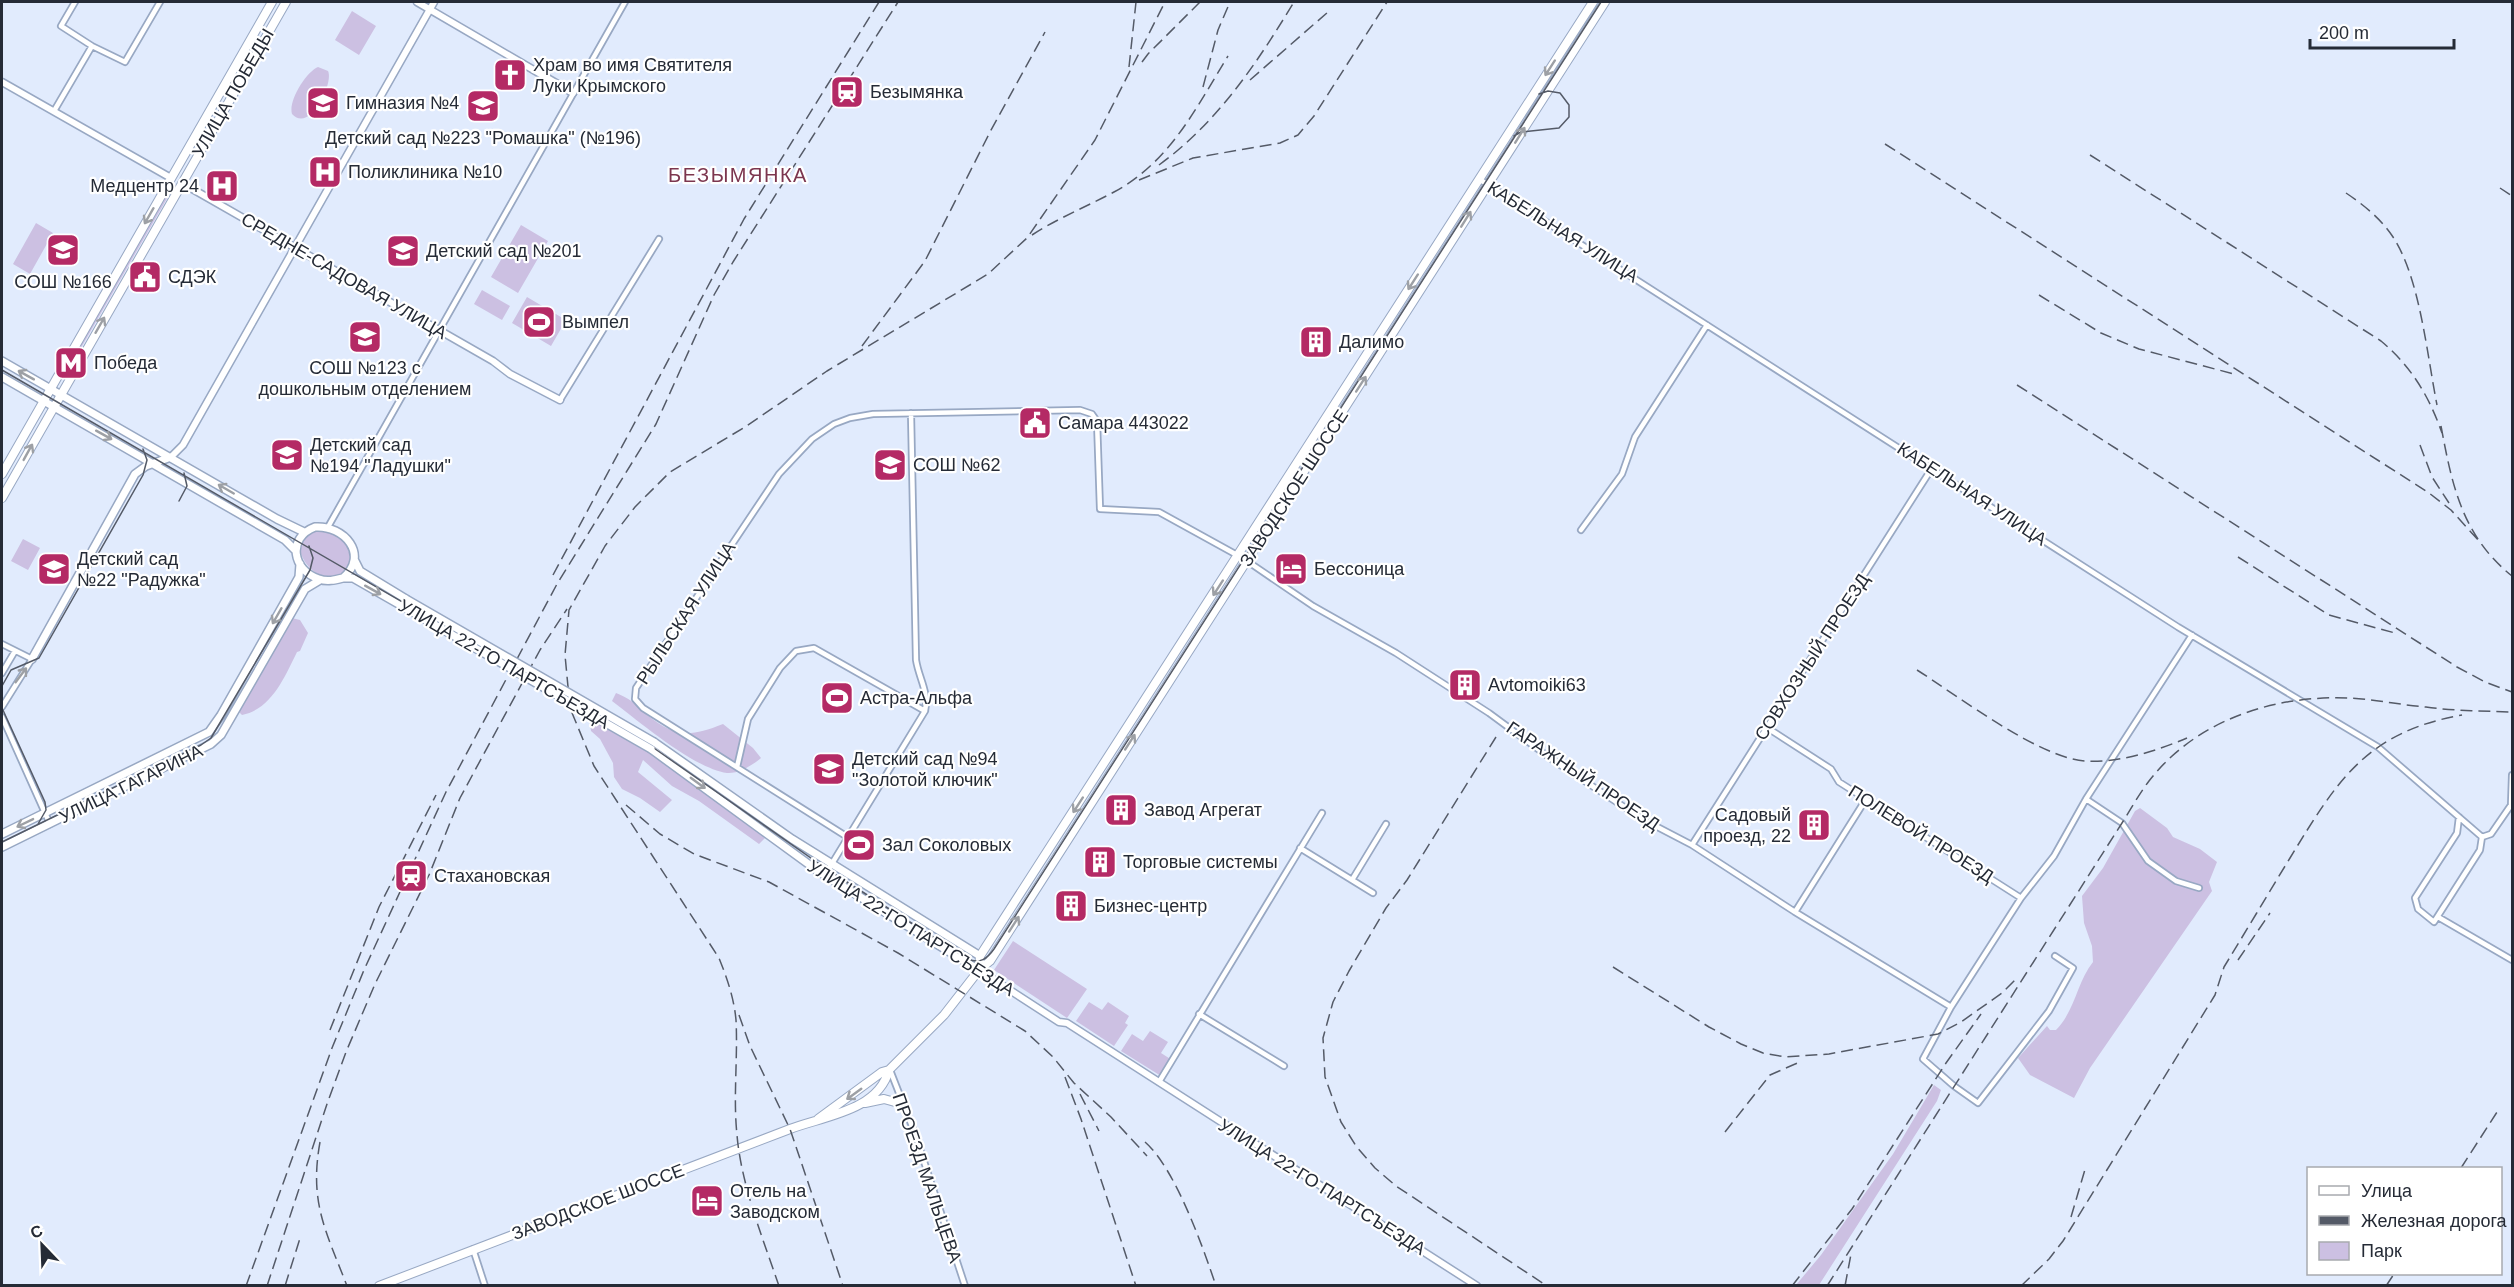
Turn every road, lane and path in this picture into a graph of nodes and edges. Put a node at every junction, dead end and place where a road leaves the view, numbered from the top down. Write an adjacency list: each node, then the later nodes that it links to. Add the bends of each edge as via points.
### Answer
1 (75, 2): 13 (street, via 61,26)
2 (160, 2): 13 (street, via 124,62)
3 (272, 2): 17 (main road, УЛИЦА ПОБЕДЫ)
4 (286, 2): 19 (main road, УЛИЦА ПОБЕДЫ)
5 (417, 2): 10 (street)
6 (434, 2): 10 (street)
7 (625, 2): 15 (street)
8 (1593, 2): 11 (main road, ЗАВОДСКОЕ ШОССЕ)
9 (1605, 2): 12 (main road, ЗАВОДСКОЕ ШОССЕ)
10 (430, 8): 15 (street); 22 (street)
11 (1569, 39): 12 (main road); 18 (main road, ЗАВОДСКОЕ ШОССЕ, one-way to 18)
12 (1578, 44): 20 (main road, ЗАВОДСКОЕ ШОССЕ, one-way to 12)
13 (92, 46): 16 (street)
14 (2, 82): 16 (street, СРЕДНЕ-САДОВАЯ УЛИЦА)
15 (573, 93): 24 (street)
16 (54, 111): 17 (street, СРЕДНЕ-САДОВАЯ УЛИЦА)
17 (171, 178): 19 (main road, СРЕДНЕ-САДОВАЯ УЛИЦА); 26 (main road, УЛИЦА ПОБЕДЫ, one-way to 26)
18 (1479, 179): 20 (street, КАБЕЛЬНАЯ УЛИЦА); 46 (main road, ЗАВОДСКОЕ ШОССЕ, one-way to 46)
19 (182, 183): 22 (street, СРЕДНЕ-САДОВАЯ УЛИЦА); 27 (main road, УЛИЦА ПОБЕДЫ, one-way to 19)
20 (1488, 184): 23 (street, КАБЕЛЬНАЯ УЛИЦА); 48 (main road, ЗАВОДСКОЕ ШОССЕ, one-way to 20)
21 (659, 239): 32 (street)
22 (296, 247): 24 (street, СРЕДНЕ-САДОВАЯ УЛИЦА); 37 (street, via 183,445)
23 (1707, 325): 39 (street, КАБЕЛЬНАЯ УЛИЦА); 43 (street, via 1635,437 1622,474)
24 (438, 331): 32 (street, СРЕДНЕ-САДОВАЯ УЛИЦА); 42 (street)
25 (2, 361): 29 (main road, one-way to 25)
26 (65, 363): 27 (main road, via 67,371); 29 (main road, УЛИЦА ПОБЕДЫ)
27 (75, 368): 30 (main road, УЛИЦА ПОБЕДЫ)
28 (2, 377): 31 (main road)
29 (51, 388): 30 (main road); 31 (main road, УЛИЦА ПОБЕДЫ)
30 (61, 394): 33 (main road, УЛИЦА ПОБЕДЫ); 37 (main road)
31 (44, 400): 33 (main road); 35 (main road, УЛИЦА ПОБЕДЫ)
32 (560, 400)
33 (53, 406): 36 (main road, УЛИЦА ПОБЕДЫ); 38 (main road, one-way to 38)
34 (911, 413): 46 (street, РЫЛЬСКАЯ УЛИЦА, via 1080,410 1092,414 1097,421 1100,509 1159,512); 59 (street, via 916,660 926,687); 64 (street, РЫЛЬСКАЯ УЛИЦА, via 850,418 834,423 812,439 770,485 636,688 635,699 643,708)
35 (27, 429): 36 (main road, via 36,425); 40 (main road, УЛИЦА ПОБЕДЫ)
36 (38, 434): 41 (main road, УЛИЦА ПОБЕДЫ, one-way to 36)
37 (171, 458): 38 (main road); 44 (main road, one-way to 37)
38 (153, 464): 45 (main road, via 285,540); 56 (main road, via 135,474)
39 (1932, 468): 53 (street, КАБЕЛЬНАЯ УЛИЦА); 61 (street, СОВХОЗНЫЙ ПРОЕЗД)
40 (2, 474)
41 (2, 498)
42 (328, 527): 44 (main road); 47 (main road, via 347,539)
43 (1581, 530)
44 (304, 532): 45 (main road)
45 (296, 551): 49 (main road)
46 (1239, 556): 48 (main road); 63 (main road, ЗАВОДСКОЕ ШОССЕ, one-way to 63)
47 (355, 561): 50 (main road); 52 (main road, УЛИЦА 22-ГО ПАРТСЪЕЗДА, via 360,571)
48 (1247, 561): 65 (main road, ЗАВОДСКОЕ ШОССЕ, one-way to 48); 77 (street, ГАРАЖНЫЙ ПРОЕЗД, via 1313,606 1489,713 1644,820)
49 (300, 564): 51 (main road, via 306,573); 69 (main road, УЛИЦА ГАГАРИНА, one-way to 69, via 299,577 209,732)
50 (343, 578): 51 (main road); 52 (main road, УЛИЦА 22-ГО ПАРТСЪЕЗДА, one-way to 52, via 353,578)
51 (320, 580): 72 (main road, УЛИЦА ГАГАРИНА, via 305,590 217,740 198,753)
52 (404, 602): 62 (main road, УЛИЦА 22-ГО ПАРТСЪЕЗДА, bridge)
53 (2192, 635): 68 (street); 71 (street, КАБЕЛЬНАЯ УЛИЦА, via 2378,747)
54 (2, 644): 55 (street)
55 (15, 651): 56 (street); 57 (street)
56 (32, 660): 58 (street, one-way to 56)
57 (2, 673)
58 (2, 707)
59 (925, 711): 64 (street, via 814,648 796,651 780,668 747,719); 76 (street)
60 (2, 717): 69 (street)
61 (1766, 728): 67 (street, ПОЛЕВОЙ ПРОЕЗД, via 1831,769 1839,782); 77 (street, СОВХОЗНЫЙ ПРОЕЗД)
62 (652, 746): 80 (main road, УЛИЦА 22-ГО ПАРТСЪЕЗДА); 81 (main road, УЛИЦА 22-ГО ПАРТСЪЕЗДА, one-way to 81)
63 (1105, 763): 65 (main road); 88 (main road, ЗАВОДСКОЕ ШОССЕ, one-way to 88)
64 (737, 767): 76 (street, РЫЛЬСКАЯ УЛИЦА)
65 (1114, 768): 91 (main road, ЗАВОДСКОЕ ШОССЕ, one-way to 65, via 990,961)
66 (2512, 775): 75 (street, via 2511,805 2491,834)
67 (1866, 799): 85 (street, ПОЛЕВОЙ ПРОЕЗД); 86 (street)
68 (2086, 799): 83 (street, via 2121,823 2148,861 2176,881); 85 (street, via 2054,855)
69 (45, 813): 72 (street); 74 (main road, УЛИЦА ГАГАРИНА, one-way to 74)
70 (1322, 813): 79 (street)
71 (2459, 817): 75 (street, КАБЕЛЬНАЯ УЛИЦА); 87 (street, via 2457,833 2415,900 2418,909 2434,922)
72 (50, 824): 78 (main road, УЛИЦА ГАГАРИНА)
73 (1386, 824): 82 (street)
74 (2, 834)
75 (2482, 837): 87 (street, via 2480,850)
76 (849, 838): 80 (street)
77 (1692, 845): 86 (street, ГАРАЖНЫЙ ПРОЕЗД)
78 (2, 847)
79 (1300, 848): 82 (street); 93 (street)
80 (833, 863): 81 (street); 88 (main road, УЛИЦА 22-ГО ПАРТСЪЕЗДА)
81 (825, 875): 91 (main road, УЛИЦА 22-ГО ПАРТСЪЕЗДА)
82 (1353, 880): 84 (street)
83 (2199, 888)
84 (1373, 893)
85 (2021, 898): 92 (street)
86 (1795, 912): 92 (street, ГАРАЖНЫЙ ПРОЕЗД)
87 (2438, 917): 90 (street)
88 (980, 956): 91 (main road, ЗАВОДСКОЕ ШОССЕ)
89 (2055, 956): 92 (street, via 2073,968 2049,1011 1978,1103 1923,1059)
90 (2512, 960)
91 (979, 970): 95 (main road, ЗАВОДСКОЕ ШОССЕ, via 944,1015); 96 (street, УЛИЦА 22-ГО ПАРТСЪЕЗДА)
92 (1952, 1007)
93 (1199, 1014): 94 (street); 96 (street)
94 (1284, 1066)
95 (889, 1070): 97 (main road, ЗАВОДСКОЕ ШОССЕ, via 886,1080); 98 (street, ПРОЕЗД МАЛЬЦЕВА); 99 (main road, ЗАВОДСКОЕ ШОССЕ, one-way to 99)
96 (1159, 1082): 104 (street, УЛИЦА 22-ГО ПАРТСЪЕЗДА)
97 (864, 1103): 98 (main road, via 884,1099); 99 (main road, ЗАВОДСКОЕ ШОССЕ)
98 (902, 1104): 103 (street, ПРОЕЗД МАЛЬЦЕВА)
99 (818, 1119): 100 (main road, ЗАВОДСКОЕ ШОССЕ)
100 (473, 1249): 101 (main road, ЗАВОДСКОЕ ШОССЕ); 102 (street)
101 (379, 1286)
102 (485, 1286)
103 (965, 1286)
104 (1477, 1286)

